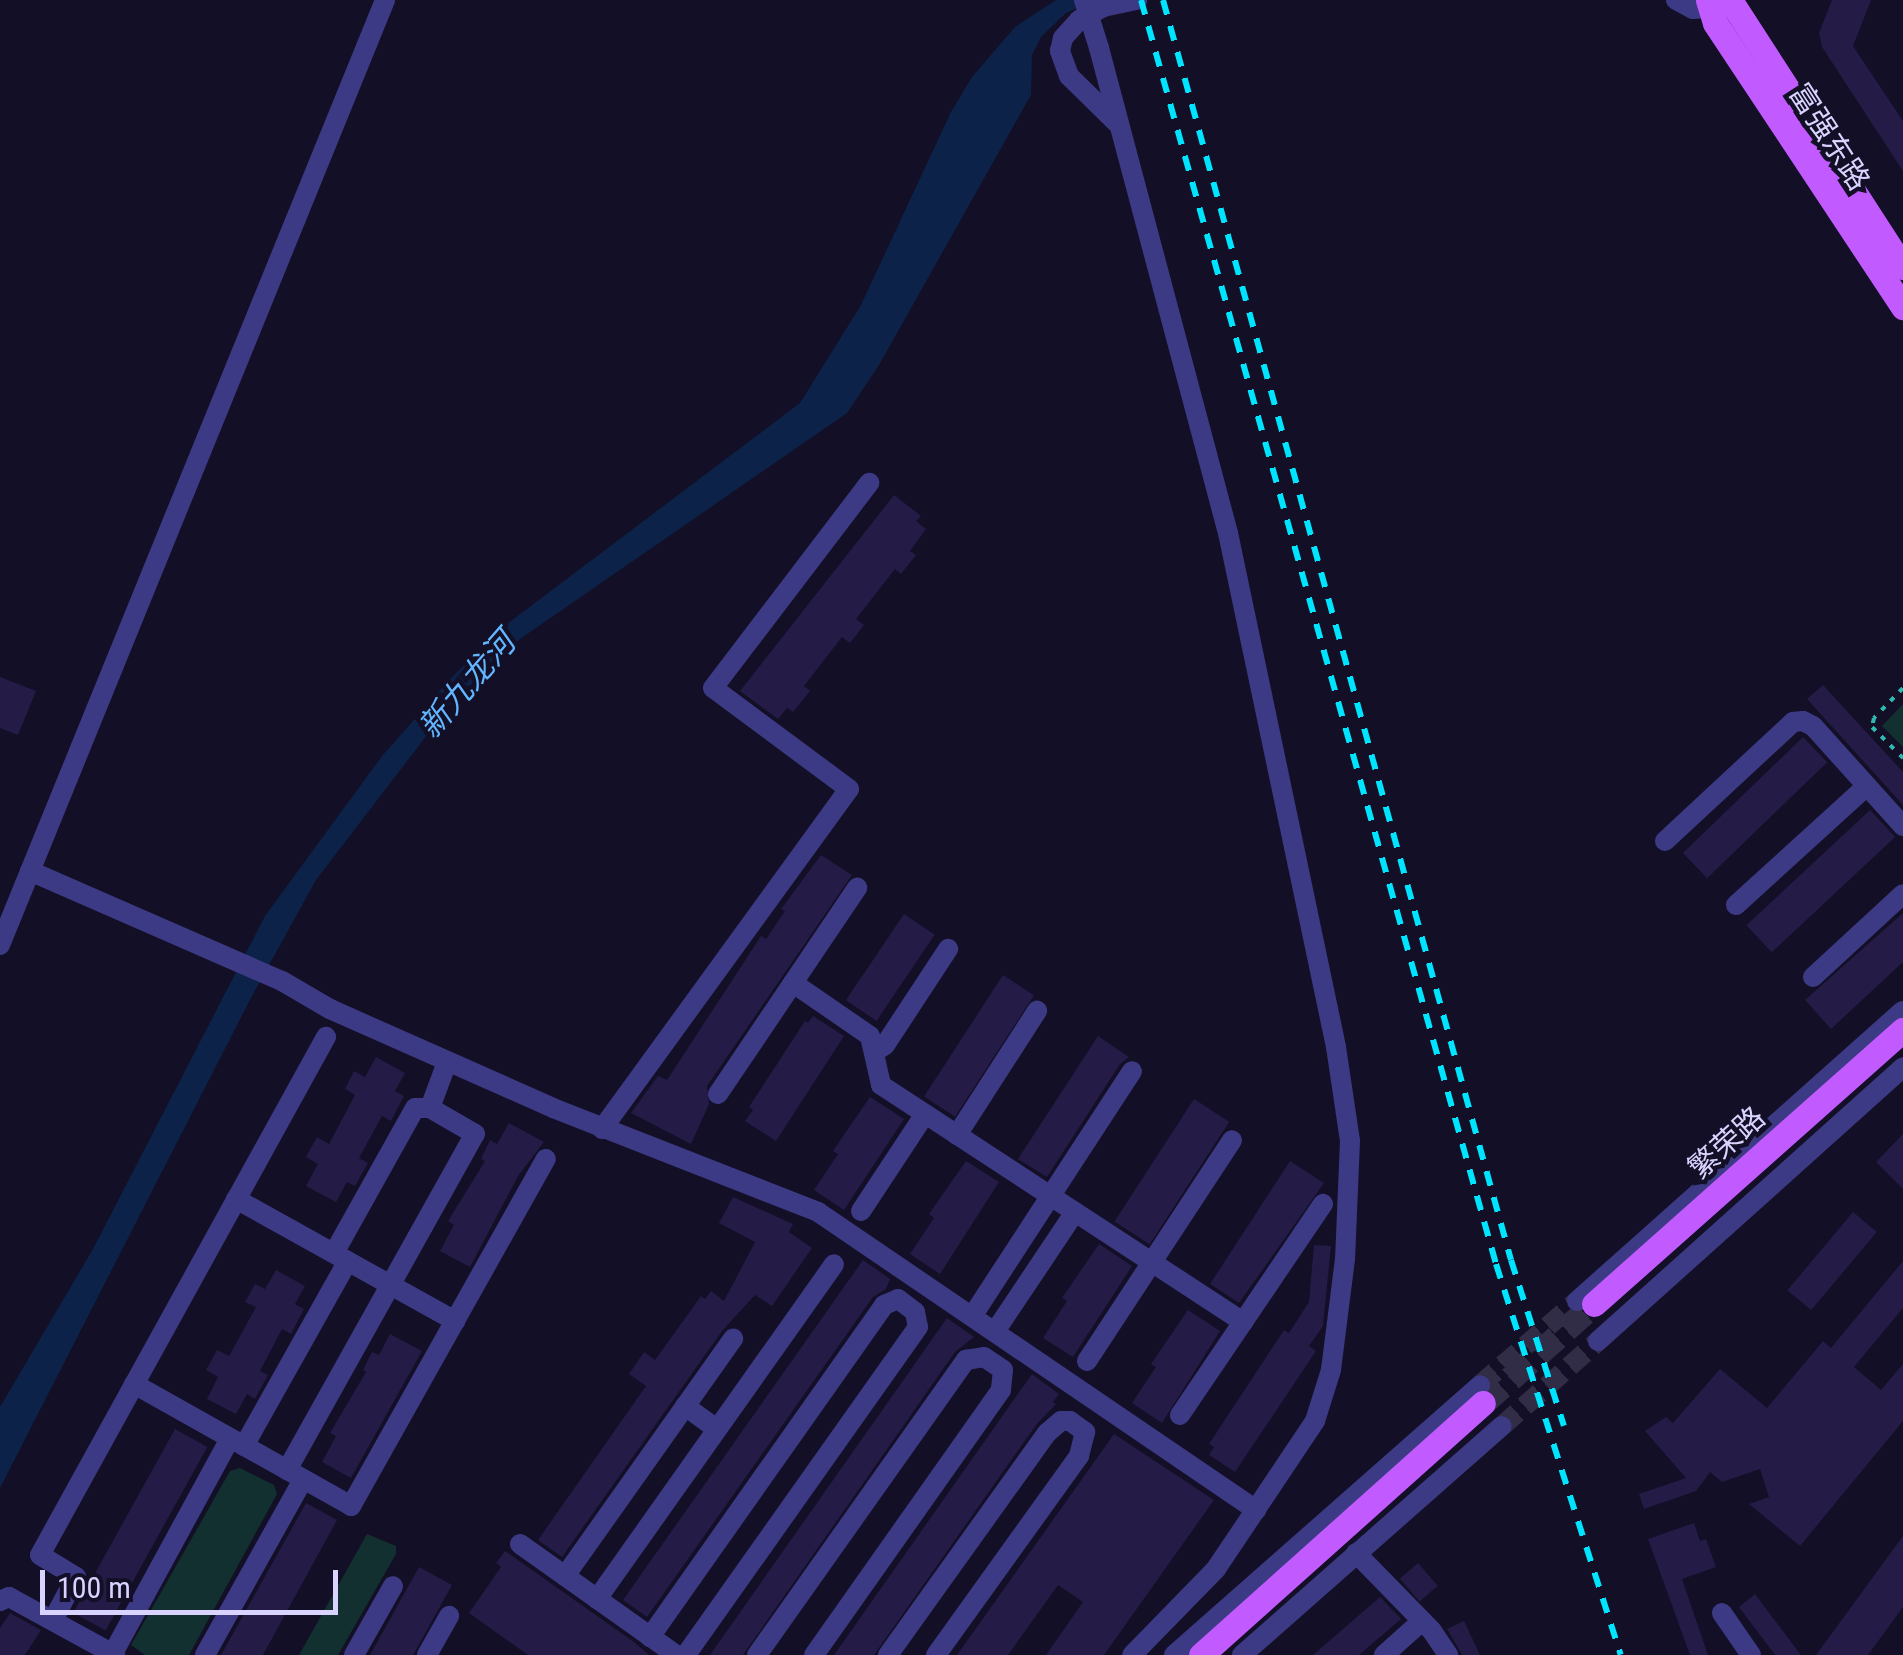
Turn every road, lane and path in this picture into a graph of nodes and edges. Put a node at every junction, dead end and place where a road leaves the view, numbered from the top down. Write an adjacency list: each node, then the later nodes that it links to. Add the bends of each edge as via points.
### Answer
1 (385, 0): 15 (street)
2 (1084, 0): 6 (street, bridge)
3 (1136, 0): 6 (street, via 1079,20 1060,51 1069,76)
4 (1676, 0): 5 (street, via 1693,9)
5 (1715, 3): 7 (main road, 富强东路); 8 (main road, 富强东路)
6 (1119, 125): 62 (street, via 1228,533 1350,1141 1331,1370 1314,1422)
7 (1903, 267)
8 (1903, 307)
9 (869, 483): 35 (street, via 713,688 849,789)
10 (1903, 688): 11 (path, via 1872,727)
11 (1903, 758)
12 (1866, 786): 13 (street); 14 (street, via 1813,726 1794,722); 18 (street)
13 (1903, 826)
14 (1666, 840)
15 (30, 871): 19 (street); 29 (street)
16 (857, 888): 22 (street)
17 (1903, 894): 21 (street)
18 (1736, 905)
19 (0, 946)
20 (948, 949): 28 (street)
21 (1813, 977)
22 (793, 984): 28 (street, via 870,1036); 32 (street)
23 (1903, 1011): 49 (street)
24 (1037, 1012): 36 (street)
25 (1903, 1030): 49 (main road, 繁荣路)
26 (326, 1037): 40 (street)
27 (1903, 1045): 49 (main road, 繁荣路)
28 (876, 1051): 34 (street, via 881,1085)
29 (448, 1062): 33 (street); 35 (street)
30 (1903, 1067): 49 (street)
31 (1132, 1071): 39 (street)
32 (718, 1094)
33 (430, 1108): 44 (street, via 416,1108); 47 (street, via 475,1134)
34 (925, 1114): 36 (street); 42 (street)
35 (602, 1129): 48 (street, via 818,1212)
36 (957, 1135): 39 (street)
37 (1232, 1140): 45 (street)
38 (546, 1159): 50 (street)
39 (1050, 1196): 43 (street); 48 (street)
40 (236, 1199): 44 (street); 55 (street)
41 (1323, 1204): 51 (street)
42 (861, 1210)
43 (1074, 1212): 45 (street); 52 (street)
44 (341, 1258): 47 (street); 60 (street)
45 (1152, 1262): 51 (street); 54 (street)
46 (834, 1264): 59 (street)
47 (390, 1285): 50 (street); 61 (street)
48 (973, 1315): 52 (street)
49 (1592, 1315)
50 (455, 1321): 61 (street, via 351,1506)
51 (1243, 1322): 58 (street)
52 (996, 1330): 62 (street)
53 (733, 1339): 56 (street)
54 (1087, 1361)
55 (134, 1384): 60 (street); 71 (street, via 40,1554 76,1577)
56 (685, 1406): 59 (street); 65 (street)
57 (1489, 1406): 64 (street); 85 (street); 86 (main road); 87 (main road)
58 (1180, 1415)
59 (717, 1429): 67 (street)
60 (237, 1442): 61 (street); 74 (street)
61 (295, 1475): 75 (street)
62 (1256, 1510): 84 (street, via 1216,1569)
63 (520, 1544): 65 (street)
64 (1356, 1553): 72 (street); 88 (street)
65 (565, 1576): 67 (street)
66 (393, 1586): 76 (street)
67 (597, 1599): 73 (street)
68 (0, 1602): 71 (street, via 9,1598)
69 (1722, 1613): 91 (street)
70 (450, 1616): 77 (street)
71 (53, 1620): 74 (street)
72 (1422, 1621): 89 (street); 90 (street)
73 (650, 1636): 78 (street); 79 (street, via 884,1305 898,1299 916,1312 918,1327)
74 (113, 1655)
75 (205, 1655)
76 (354, 1655)
77 (427, 1655)
78 (676, 1655)
79 (686, 1655)
80 (758, 1655): 81 (street, via 966,1360 984,1357 1003,1370 1001,1390)
81 (814, 1655)
82 (888, 1655): 83 (street, via 1047,1433 1070,1421 1086,1432 1079,1456)
83 (936, 1655)
84 (1132, 1655)
85 (1174, 1655)
86 (1201, 1655)
87 (1218, 1655)
88 (1242, 1655)
89 (1384, 1655)
90 (1448, 1655)
91 (1750, 1655)

